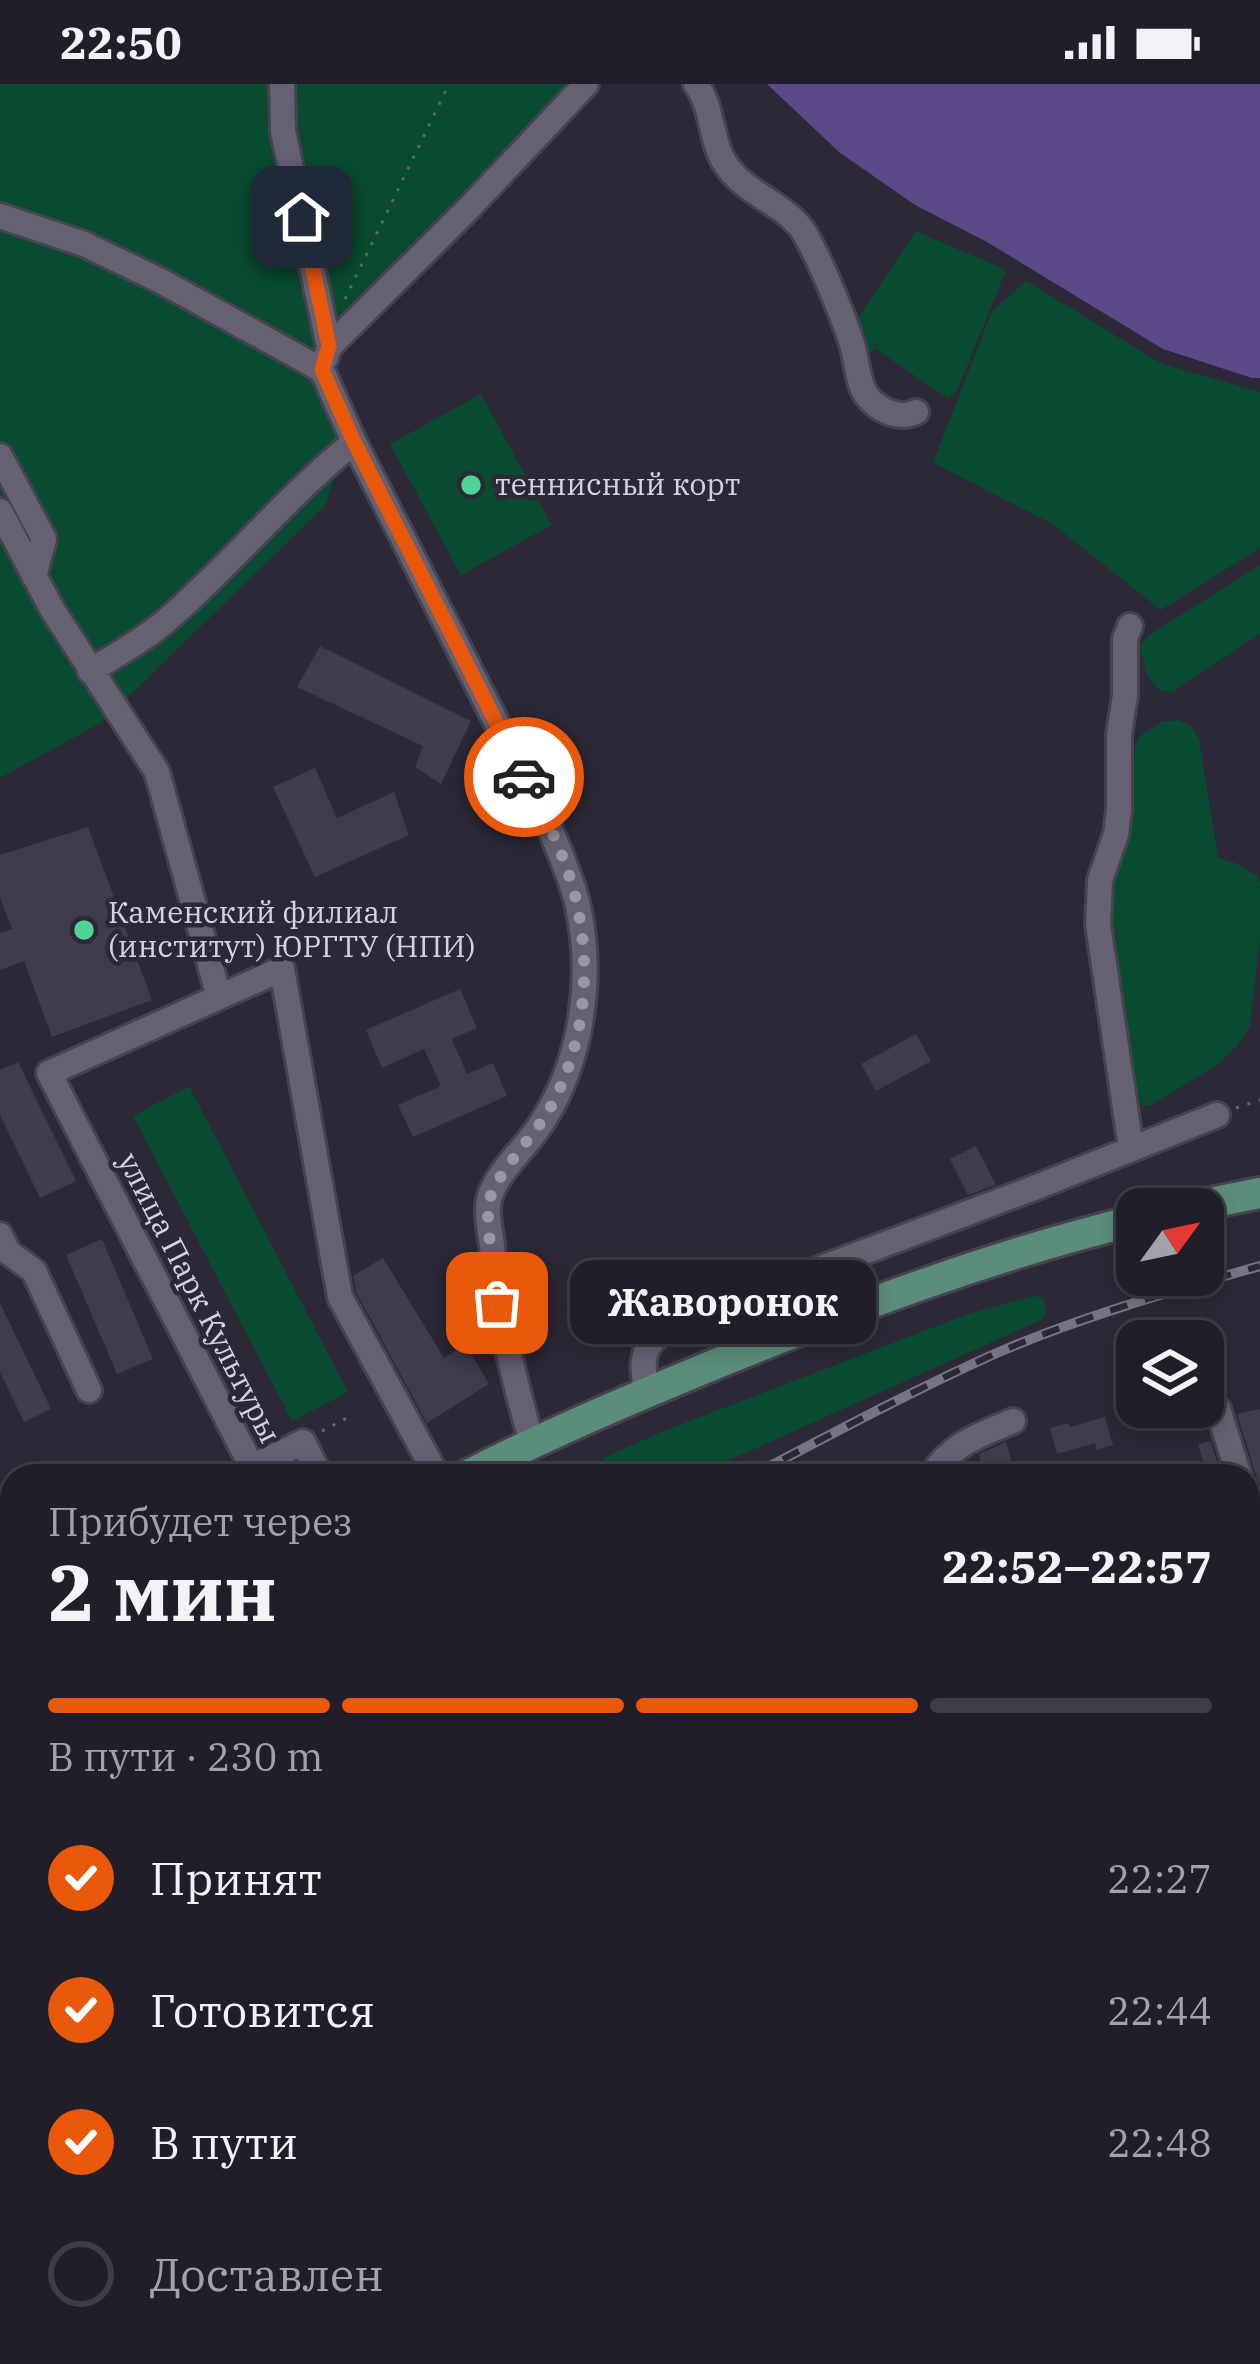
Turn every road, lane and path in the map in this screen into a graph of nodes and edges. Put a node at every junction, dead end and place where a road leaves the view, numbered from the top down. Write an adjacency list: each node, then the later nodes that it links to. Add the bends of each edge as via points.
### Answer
1 (282, 84): 7 (street)
2 (449, 84): 6 (path)
3 (586, 84): 7 (street)
4 (696, 84): 8 (street, via 731,172 806,236 868,398 893,415)
5 (0, 216): 7 (street, via 84,244)
6 (340, 308)
7 (326, 358): 9 (street)
8 (916, 412)
9 (354, 442): 14 (street, via 165,622); 29 (street, via 548,824 578,907 585,991 573,1052 542,1123 489,1201 497,1303)
10 (0, 456): 12 (street, via 44,539)
11 (0, 511): 12 (street)
12 (34, 576): 14 (street)
13 (1130, 626): 18 (street, via 1120,812 1100,880 1098,924)
14 (90, 671): 15 (street, via 158,772)
15 (218, 997): 30 (street, улица Парк Культуры, via 49,1073); 33 (street, via 282,969 340,1297)
16 (1260, 1100): 17 (path)
17 (1217, 1115): 18 (street)
18 (1131, 1148): 24 (street, via 678,1322 646,1347)
19 (1260, 1193): 20 (main road)
20 (1224, 1200)
21 (1116, 1225): 24 (main road, via 941,1277)
22 (0, 1235): 23 (street, via 34,1271)
23 (89, 1390)
24 (647, 1393): 29 (main road)
25 (347, 1418): 28 (path)
26 (1013, 1421): 35 (street, via 969,1439)
27 (1224, 1428): 36 (street)
28 (303, 1442): 31 (street, улица Парк Культуры); 32 (street, улица Парк Культуры)
29 (532, 1443): 34 (main road)
30 (251, 1464)
31 (261, 1464)
32 (314, 1464)
33 (430, 1464)
34 (498, 1464)
35 (944, 1464)
36 (1235, 1464)

